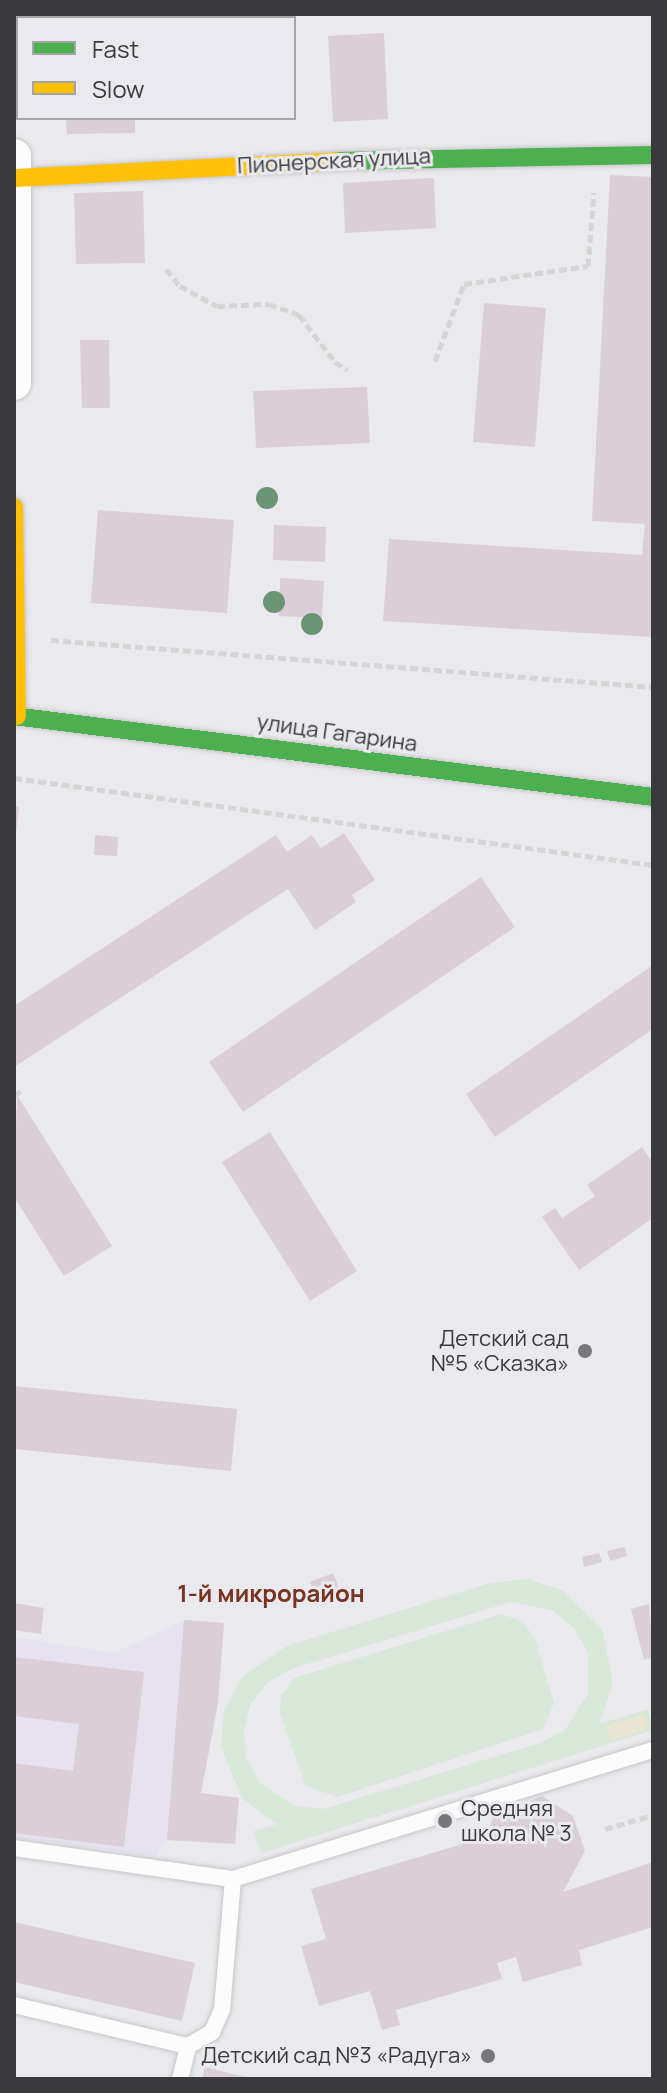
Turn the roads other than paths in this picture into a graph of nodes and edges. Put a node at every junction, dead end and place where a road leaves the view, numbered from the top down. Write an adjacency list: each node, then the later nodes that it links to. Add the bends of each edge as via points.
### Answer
1 (653, 155): 2 (street, Пионерская улица)
2 (15, 167): 3 (street, Пионерская улица)
3 (14, 383)
4 (14, 507): 5 (street)
5 (16, 716): 6 (street, улица Гагарина)
6 (653, 797)
7 (653, 1750): 9 (lane)
8 (14, 1848): 9 (lane)
9 (233, 1879): 11 (lane, via 222,2010 212,2032)
10 (14, 2005): 11 (lane)
11 (188, 2046): 12 (lane)
12 (180, 2079)

